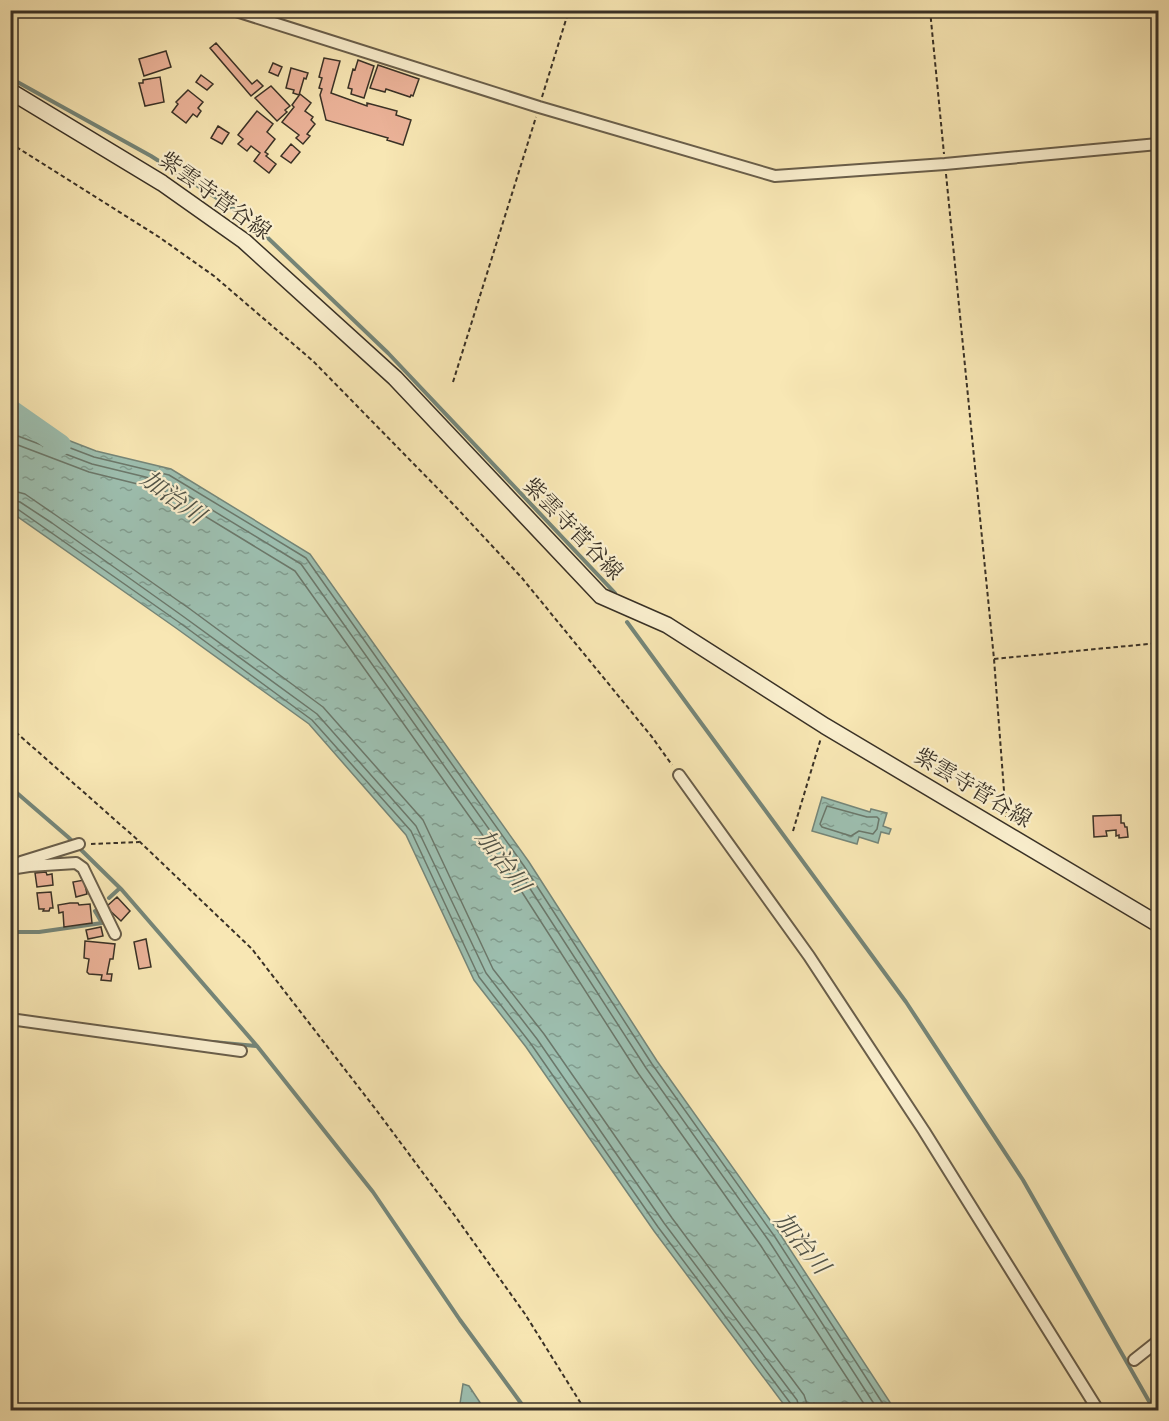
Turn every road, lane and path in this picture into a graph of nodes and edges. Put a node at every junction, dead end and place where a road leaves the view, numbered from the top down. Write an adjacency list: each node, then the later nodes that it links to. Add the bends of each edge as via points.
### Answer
1 (233, 10): 5 (street)
2 (568, 10): 5 (path)
3 (930, 10): 8 (path)
4 (10, 91): 12 (main road, 紫雲寺菅谷線, via 162,183 244,242 395,378 601,596 667,625)
5 (539, 106): 8 (street, via 775,176); 9 (path)
6 (10, 143): 14 (path, via 214,276 313,361 522,578)
7 (1158, 144): 8 (street)
8 (945, 164): 11 (path)
9 (453, 382)
10 (1158, 643): 11 (path)
11 (994, 659): 16 (path)
12 (825, 726): 15 (path); 16 (main road, 紫雲寺菅谷線)
13 (10, 727): 17 (path)
14 (679, 775): 27 (street, via 809,956 924,1131)
15 (793, 831)
16 (1007, 834): 20 (main road, 紫雲寺菅谷線)
17 (140, 842): 18 (path); 26 (path, via 252,950 455,1216 525,1314)
18 (74, 845): 19 (street, via 21,861)
19 (10, 869): 21 (street, via 76,863 83,868)
20 (1158, 924)
21 (115, 934)
22 (10, 1019): 23 (street)
23 (242, 1051)
24 (1158, 1341): 25 (street)
25 (1134, 1360)
26 (585, 1410)
27 (1098, 1410)

